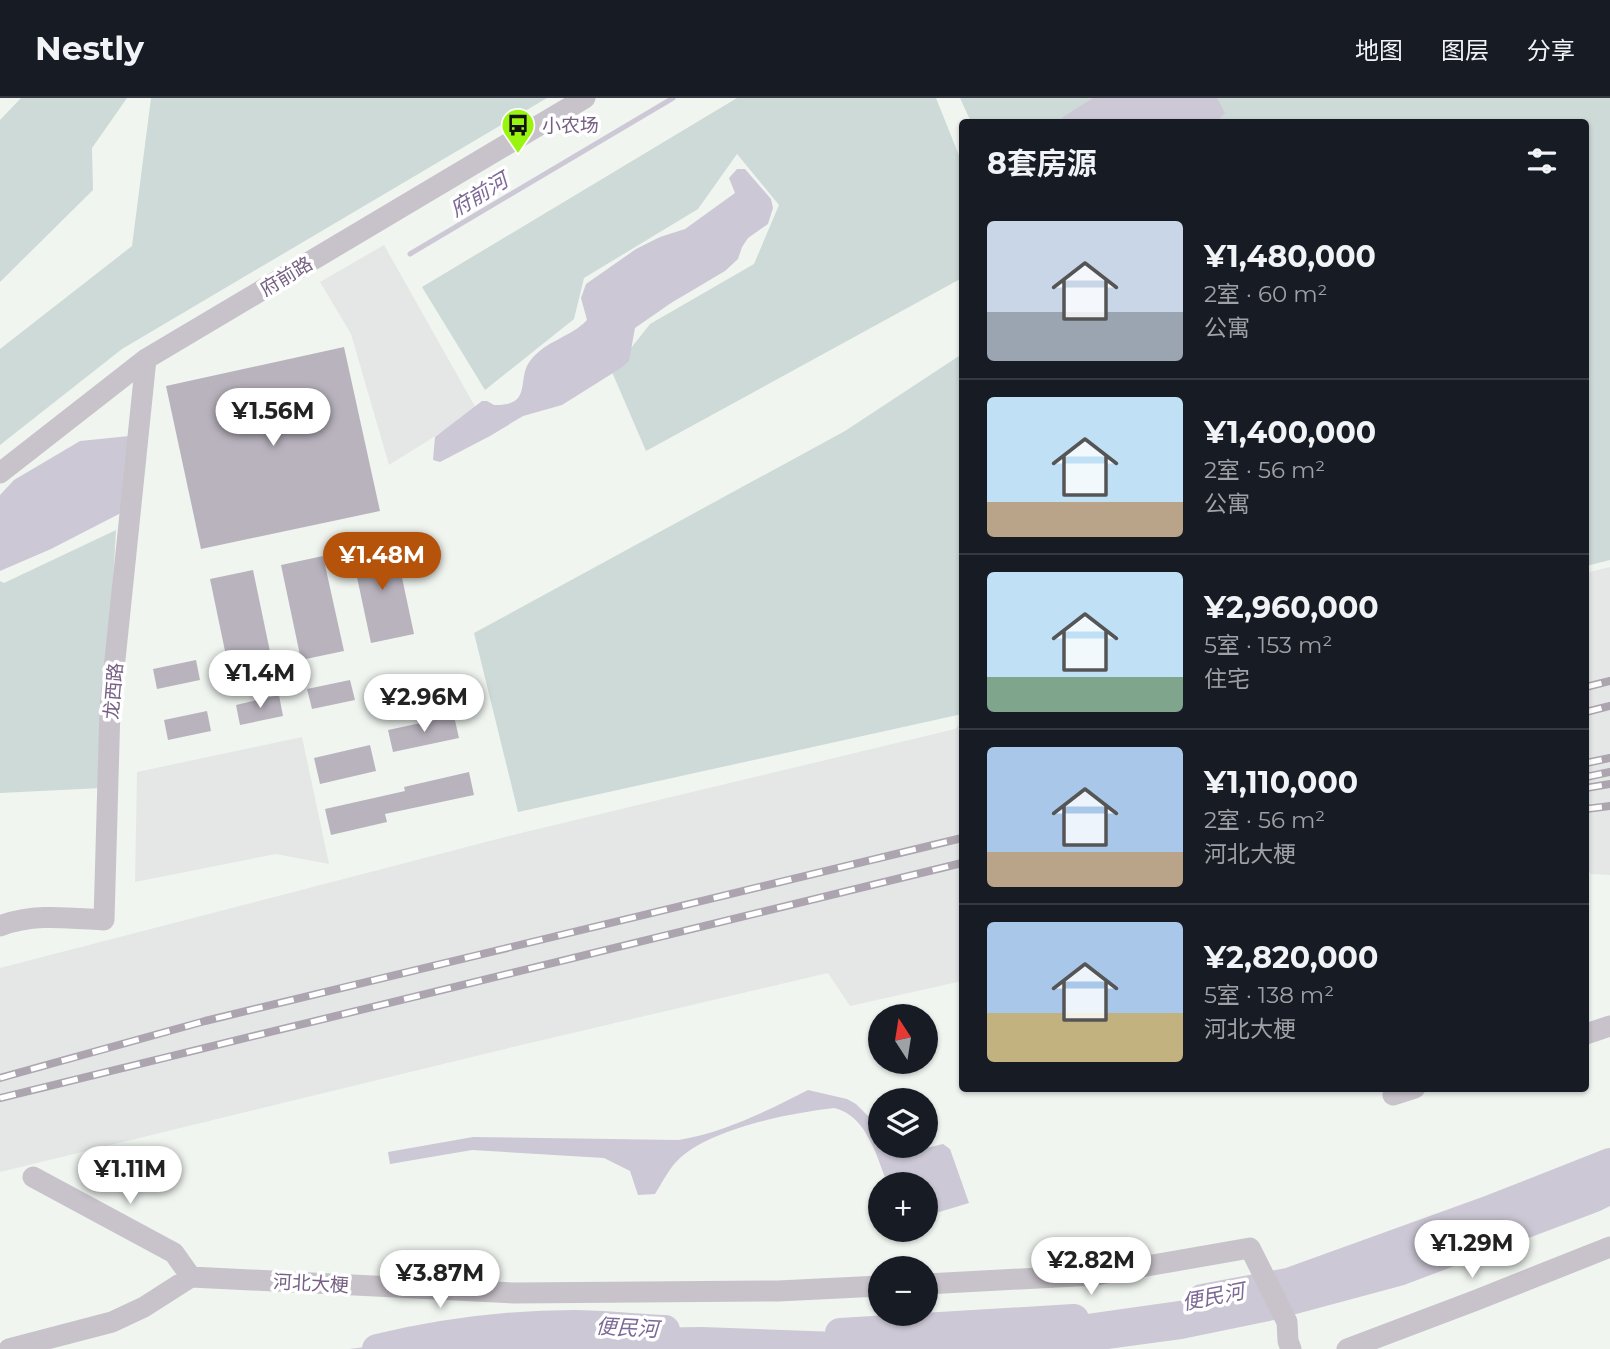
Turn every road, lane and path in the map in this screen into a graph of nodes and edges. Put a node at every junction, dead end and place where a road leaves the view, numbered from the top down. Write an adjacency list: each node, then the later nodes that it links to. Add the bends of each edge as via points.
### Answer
1 (585, 98): 2 (street, 府前路)
2 (146, 359): 3 (street, 府前路); 4 (street, 龙西路, via 110,708 104,920 48,917)
3 (0, 473)
4 (0, 926)
5 (1610, 1026): 6 (street)
6 (1589, 1033)
7 (1402, 1092): 8 (street)
8 (1393, 1095)
9 (33, 1177): 11 (street, via 174,1253)
10 (1610, 1247): 16 (street)
11 (191, 1276): 13 (street, 河北大梗, via 515,1293 778,1292); 14 (street, via 112,1322)
12 (938, 1283): 15 (street, via 1095,1275 1255,1257 1287,1322)
13 (868, 1287)
14 (9, 1349)
15 (1291, 1349)
16 (1348, 1349)

